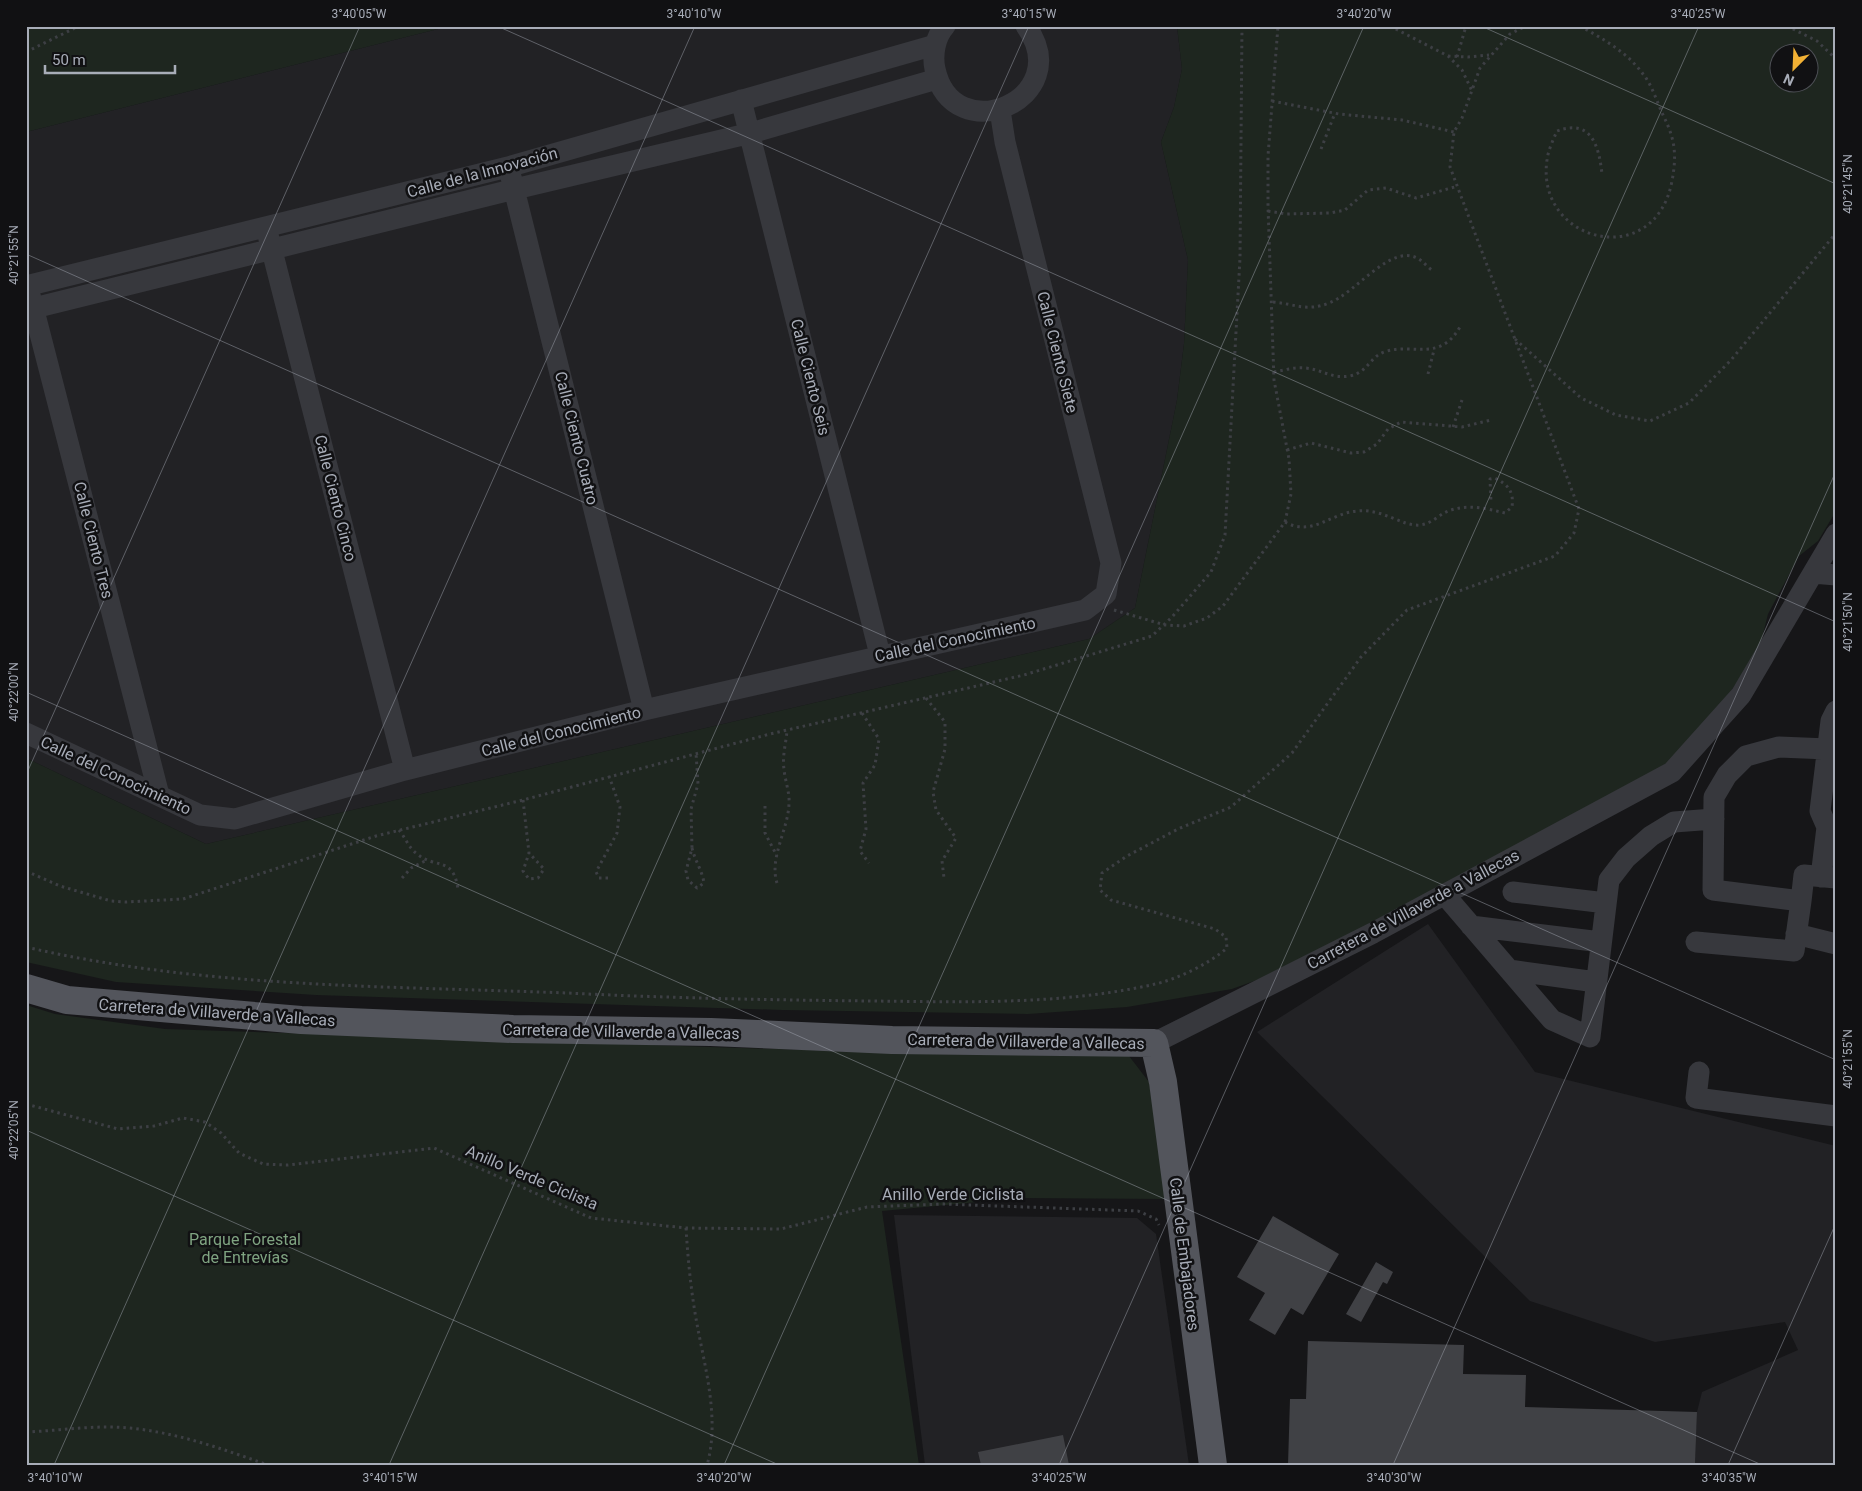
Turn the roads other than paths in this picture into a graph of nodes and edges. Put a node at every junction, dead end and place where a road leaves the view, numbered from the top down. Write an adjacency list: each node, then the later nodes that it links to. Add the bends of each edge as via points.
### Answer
1 (946, 26): 3 (street)
2 (1026, 26): 6 (street, via 1034,37 1039,54 1038,72 1030,89 1018,102)
3 (935, 45): 4 (street); 5 (street, Calle de la Innovación)
4 (937, 79): 6 (street, via 947,95 963,107 981,112); 7 (street, Calle de la Innovación)
5 (741, 100): 7 (street, Calle Ciento Seis); 8 (street, Calle de la Innovación)
6 (1000, 110): 17 (street, Calle Ciento Siete, via 1005,142 1111,563)
7 (751, 133): 9 (street, Calle de la Innovación); 18 (street, Calle Ciento Seis)
8 (508, 166): 9 (street, Calle Ciento Cuatro); 10 (street, Calle de la Innovación)
9 (514, 189): 11 (street, Calle de la Innovación); 19 (street, Calle Ciento Cuatro)
10 (265, 227): 11 (street, Calle Ciento Cinco); 12 (street, Calle de la Innovación)
11 (272, 249): 13 (street, Calle de la Innovación); 22 (street, Calle Ciento Cinco)
12 (27, 283): 13 (street, Calle Ciento Tres)
13 (30, 309): 23 (street, Calle Ciento Tres)
14 (1836, 534): 15 (street, Carretera de Villaverde a Vallecas)
15 (1813, 573): 16 (street); 27 (street, Carretera de Villaverde a Vallecas, via 1741,695 1672,772)
16 (1836, 575)
17 (1101, 598): 18 (street, Calle del Conocimiento, via 1085,610)
18 (880, 655): 19 (street, Calle del Conocimiento)
19 (644, 710): 22 (street, Calle del Conocimiento)
20 (1832, 730): 24 (street, via 1746,756 1726,775 1714,796); 25 (street, via 1820,811 1827,827)
21 (26, 733): 23 (street, Calle del Conocimiento)
22 (405, 770): 23 (street, Calle del Conocimiento, via 235,819 200,814)
23 (159, 795)
24 (1714, 819): 28 (street, via 1713,890); 29 (street, via 1674,822 1651,836 1626,858 1608,880)
25 (1828, 877): 28 (street, via 1804,875)
26 (1514, 892): 29 (street)
27 (1444, 894): 30 (street); 38 (street, Carretera de Villaverde a Vallecas)
28 (1801, 901): 31 (street)
29 (1606, 903): 32 (street)
30 (1471, 926): 32 (street); 35 (street)
31 (1796, 934): 33 (street, via 1794,951); 34 (street)
32 (1601, 942): 36 (street)
33 (1696, 942)
34 (1836, 944)
35 (1509, 970): 36 (street); 36 (street, via 1552,1020 1590,1037)
36 (1596, 982)
37 (26, 988): 38 (main road, Carretera de Villaverde a Vallecas, via 67,1000 311,1021 892,1040)
38 (1154, 1043): 41 (main road, Calle de Embajadores, via 1163,1082)
39 (1699, 1072): 40 (street, via 1696,1098)
40 (1836, 1116)
41 (1213, 1465)

